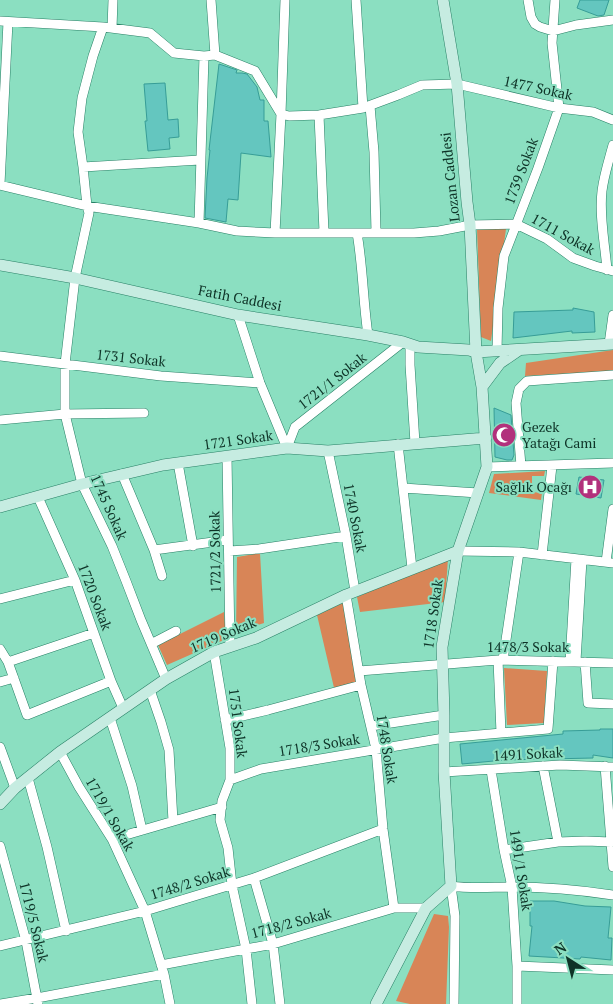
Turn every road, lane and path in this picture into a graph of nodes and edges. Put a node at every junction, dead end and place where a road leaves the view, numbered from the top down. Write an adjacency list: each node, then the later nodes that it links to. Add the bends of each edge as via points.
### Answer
1 (113, 0): 10 (street, 1745 Sokak)
2 (211, 0): 12 (street)
3 (285, 0): 17 (street)
4 (356, 0): 15 (street)
5 (444, 0): 14 (main road, Lozan Caddesi)
6 (528, 0): 11 (street, via 535,24)
7 (555, 0): 11 (street, 1739 Sokak)
8 (613, 20): 11 (street)
9 (4, 21): 10 (street); 23 (street)
10 (108, 27): 13 (street, via 150,33 174,53); 22 (street, 1745 Sokak, via 93,56 82,98 78,132)
11 (553, 31): 16 (street, 1739 Sokak)
12 (215, 55): 13 (street); 17 (street, via 255,71)
13 (204, 56): 21 (street)
14 (456, 84): 15 (street, 1477 Sokak, via 422,85); 16 (street, 1477 Sokak); 27 (main road, Lozan Caddesi)
15 (367, 107): 18 (street, 1477 Sokak); 29 (street, via 374,152)
16 (559, 108): 19 (street, 1477 Sokak, via 593,112); 26 (street, 1739 Sokak)
17 (281, 114): 18 (street, 1477 Sokak); 30 (street)
18 (319, 114): 28 (street)
19 (613, 120)
20 (613, 145): 33 (street, via 602,191 601,220)
21 (200, 160): 22 (street); 25 (street)
22 (84, 167): 24 (street, 1745 Sokak)
23 (0, 185): 24 (street, 1711 Sokak)
24 (87, 206): 25 (street, 1711 Sokak); 34 (street, 1745 Sokak, via 89,213)
25 (198, 223): 30 (street, 1711 Sokak, via 238,231)
26 (516, 224): 27 (street, 1711 Sokak); 33 (street, 1711 Sokak, via 546,238 573,258); 41 (street, 1739 Sokak, via 504,256)
27 (470, 225): 29 (street, 1711 Sokak, via 414,233); 42 (main road, Lozan Caddesi)
28 (324, 232): 30 (street, 1711 Sokak); 31 (street, 1711 Sokak)
29 (376, 232): 31 (street, 1711 Sokak)
30 (275, 233)
31 (357, 233): 37 (street)
32 (0, 265): 34 (main road, Fatih Caddesi)
33 (610, 270)
34 (75, 278): 35 (main road, Fatih Caddesi); 44 (street, 1745 Sokak)
35 (238, 315): 37 (main road, Fatih Caddesi); 46 (street)
36 (613, 315): 39 (street)
37 (368, 335): 38 (main road, Fatih Caddesi)
38 (407, 344): 42 (main road, Fatih Caddesi); 52 (street); 54 (street, 1721/1 Sokak, via 295,427)
39 (611, 344): 40 (main road, Fatih Caddesi)
40 (520, 350): 41 (main road, Fatih Caddesi); 47 (main road, via 500,363)
41 (497, 351): 42 (main road, Fatih Caddesi)
42 (476, 352): 47 (main road, 1718 Sokak)
43 (0, 356): 44 (street, 1731 Sokak)
44 (65, 364): 46 (street, 1731 Sokak, via 162,376); 48 (street, 1745 Sokak)
45 (613, 375): 59 (street, via 527,381 519,389 516,403)
46 (260, 383): 54 (street)
47 (482, 387): 51 (main road, 1718 Sokak)
48 (65, 414): 49 (street); 50 (street); 63 (street, 1745 Sokak)
49 (144, 414)
50 (0, 420)
51 (486, 438): 52 (main road, 1721 Sokak); 61 (main road, 1718 Sokak)
52 (415, 443): 53 (main road, 1721 Sokak)
53 (398, 444): 55 (main road, 1721 Sokak); 64 (street)
54 (287, 448): 55 (main road, 1721 Sokak); 56 (main road, 1721 Sokak)
55 (328, 451): 69 (street, 1740 Sokak)
56 (227, 456): 57 (main road, 1721 Sokak); 70 (street, 1721/2 Sokak)
57 (178, 463): 62 (main road, 1721 Sokak); 71 (street)
58 (613, 463): 60 (street)
59 (521, 466): 60 (street); 61 (street)
60 (552, 466): 76 (street)
61 (487, 467): 65 (main road, 1718 Sokak)
62 (122, 474): 63 (main road, 1721 Sokak); 72 (street)
63 (82, 484): 66 (main road, 1721 Sokak); 86 (street, 1745 Sokak, via 112,546)
64 (403, 488): 65 (street); 79 (street)
65 (478, 494): 74 (main road, 1718 Sokak)
66 (38, 497): 67 (main road, 1721 Sokak); 81 (street, 1720 Sokak)
67 (0, 507)
68 (613, 509): 78 (street)
69 (346, 536): 73 (street); 82 (street, 1740 Sokak)
70 (228, 540): 71 (street); 73 (street, 1721/2 Sokak)
71 (193, 546): 72 (street)
72 (154, 550): 80 (street)
73 (229, 551): 87 (street, 1721/2 Sokak)
74 (458, 551): 75 (street); 79 (main road, 1719 Sokak); 95 (main road, 1718 Sokak)
75 (519, 552): 76 (street); 90 (street)
76 (542, 555): 77 (street)
77 (579, 559): 78 (street); 92 (street)
78 (610, 563)
79 (412, 568): 82 (main road, 1719 Sokak)
80 (162, 576)
81 (75, 580): 83 (street); 85 (street, 1720 Sokak)
82 (350, 593): 87 (main road, 1719 Sokak); 96 (street, 1748 Sokak)
83 (0, 599)
84 (176, 630): 86 (street)
85 (94, 633): 93 (street); 99 (street, 1720 Sokak)
86 (151, 644): 98 (street, 1745 Sokak)
87 (230, 647): 89 (main road, 1719 Sokak)
88 (0, 649): 93 (street)
89 (214, 652): 98 (main road, 1719 Sokak); 107 (street, 1751 Sokak)
90 (500, 660): 91 (street, 1478/3 Sokak); 95 (street, 1478/3 Sokak); 109 (street)
91 (553, 661): 92 (street, 1478/3 Sokak); 109 (street, 1718/3 Sokak, via 548,730)
92 (577, 661): 94 (street, 1478/3 Sokak); 103 (street, via 588,703)
93 (8, 662): 97 (street)
94 (613, 663)
95 (442, 664): 96 (street, 1478/3 Sokak); 105 (main road, 1718 Sokak)
96 (360, 671): 101 (street, 1748 Sokak)
97 (14, 678): 99 (street, via 27,715); 100 (street)
98 (166, 679): 102 (main road, 1719 Sokak)
99 (111, 680): 104 (street, 1720 Sokak)
100 (0, 682)
101 (362, 685): 107 (street); 108 (street, 1748 Sokak)
102 (150, 690): 104 (main road, 1719 Sokak); 123 (street, via 169,750)
103 (613, 704)
104 (123, 708): 106 (main road, 1719 Sokak)
105 (444, 715): 108 (street); 110 (main road, 1718 Sokak)
106 (110, 718): 113 (main road, 1719 Sokak); 125 (street)
107 (225, 720): 119 (street, 1751 Sokak, via 230,748)
108 (371, 726): 112 (street, 1748 Sokak)
109 (501, 733): 110 (street, 1718/3 Sokak)
110 (444, 738): 112 (street, 1718/3 Sokak); 117 (main road, 1718 Sokak)
111 (0, 747): 120 (street)
112 (376, 749): 119 (street, 1718/3 Sokak, via 260,769); 124 (street, 1748 Sokak)
113 (60, 752): 118 (main road, 1719 Sokak); 126 (street, 1719/1 Sokak)
114 (544, 766): 115 (street, 1491 Sokak); 116 (street, 1491 Sokak); 127 (street)
115 (609, 767): 128 (street)
116 (491, 770): 117 (street, 1491 Sokak); 130 (street, 1491/1 Sokak)
117 (444, 772): 134 (main road, 1718 Sokak)
118 (28, 778): 120 (main road, 1719 Sokak); 140 (street)
119 (230, 780): 122 (street, 1751 Sokak)
120 (16, 788): 121 (main road, 1719 Sokak)
121 (0, 804)
122 (222, 807): 123 (street); 133 (street, 1751 Sokak, via 220,820 228,848)
123 (173, 821): 125 (street)
124 (383, 829): 132 (street, 1748/2 Sokak); 137 (street, 1748 Sokak)
125 (142, 830): 126 (street)
126 (112, 839): 139 (street, 1719/1 Sokak)
127 (558, 842): 128 (street); 130 (street)
128 (611, 842): 131 (street)
129 (0, 846): 141 (street, 1719/5 Sokak)
130 (504, 850): 135 (street, 1491/1 Sokak)
131 (613, 867)
132 (254, 878): 133 (street, 1748/2 Sokak); 142 (street)
133 (232, 885): 139 (street, 1748/2 Sokak); 144 (street, 1751 Sokak)
134 (451, 886): 135 (street); 138 (main road); 155 (street, 1718 Sokak, via 455,916)
135 (512, 887): 136 (street, via 572,889); 146 (street, 1491/1 Sokak)
136 (613, 895)
137 (394, 908): 138 (street, 1718/2 Sokak); 142 (street, 1718/2 Sokak)
138 (426, 908): 154 (main road)
139 (145, 911): 140 (street, 1748/2 Sokak); 145 (street, 1719/1 Sokak)
140 (66, 931): 141 (street, 1748/2 Sokak)
141 (26, 941): 143 (street, 1748/2 Sokak); 149 (street, 1719/5 Sokak)
142 (272, 944): 144 (street, 1718/2 Sokak); 153 (street)
143 (0, 946)
144 (246, 949): 145 (street, 1718/2 Sokak); 152 (street, 1751 Sokak)
145 (161, 965): 148 (street, 1719/1 Sokak)
146 (517, 966): 147 (street); 156 (street, 1491/1 Sokak)
147 (613, 970)
148 (164, 974): 149 (street); 151 (street, 1719/1 Sokak)
149 (37, 1001): 150 (street)
150 (0, 1004)
151 (170, 1004)
152 (252, 1004)
153 (280, 1004)
154 (376, 1004)
155 (454, 1004)
156 (517, 1004)

